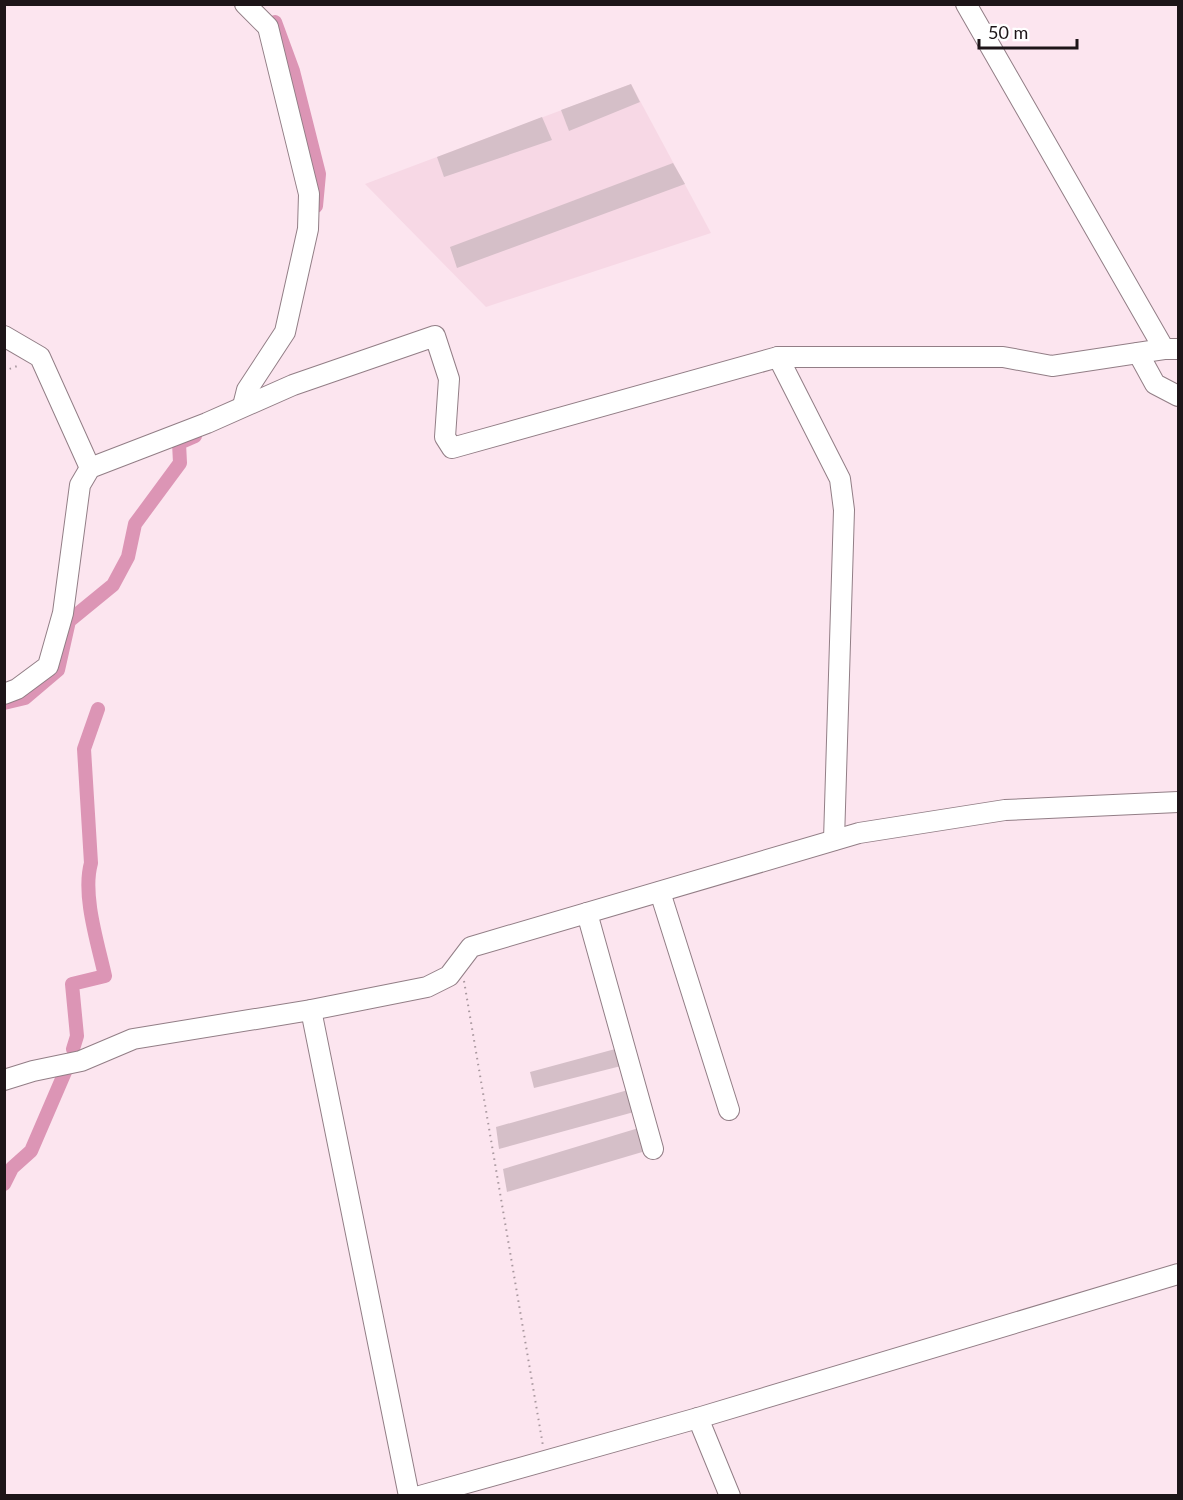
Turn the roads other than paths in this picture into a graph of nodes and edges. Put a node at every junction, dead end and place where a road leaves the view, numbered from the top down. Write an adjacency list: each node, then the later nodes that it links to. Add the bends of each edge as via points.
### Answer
1 (245, 4): 8 (street, via 268,27 309,194 308,229 285,332 247,390)
2 (966, 4): 4 (street)
3 (4, 336): 9 (street, via 40,357)
4 (1171, 349): 5 (street)
5 (1138, 353): 6 (street, via 1052,366 1003,357); 7 (street, via 1155,384)
6 (778, 357): 8 (street, via 452,448 445,437 449,379 435,336); 12 (street, via 840,479 844,510)
7 (1179, 396)
8 (243, 406): 9 (street)
9 (90, 468): 10 (street, via 80,485 63,613 48,666)
10 (4, 694)
11 (1179, 802): 12 (street, via 1005,810)
12 (834, 840): 13 (street)
13 (660, 892): 14 (street); 17 (street)
14 (587, 913): 15 (street, via 471,947 449,976 427,987); 18 (street)
15 (311, 1010): 16 (street, via 134,1039 81,1061); 21 (street)
16 (4, 1080)
17 (729, 1110)
18 (653, 1149)
19 (1179, 1274): 20 (street)
20 (698, 1418): 22 (street); 23 (street)
21 (409, 1496)
22 (420, 1496)
23 (730, 1496)

